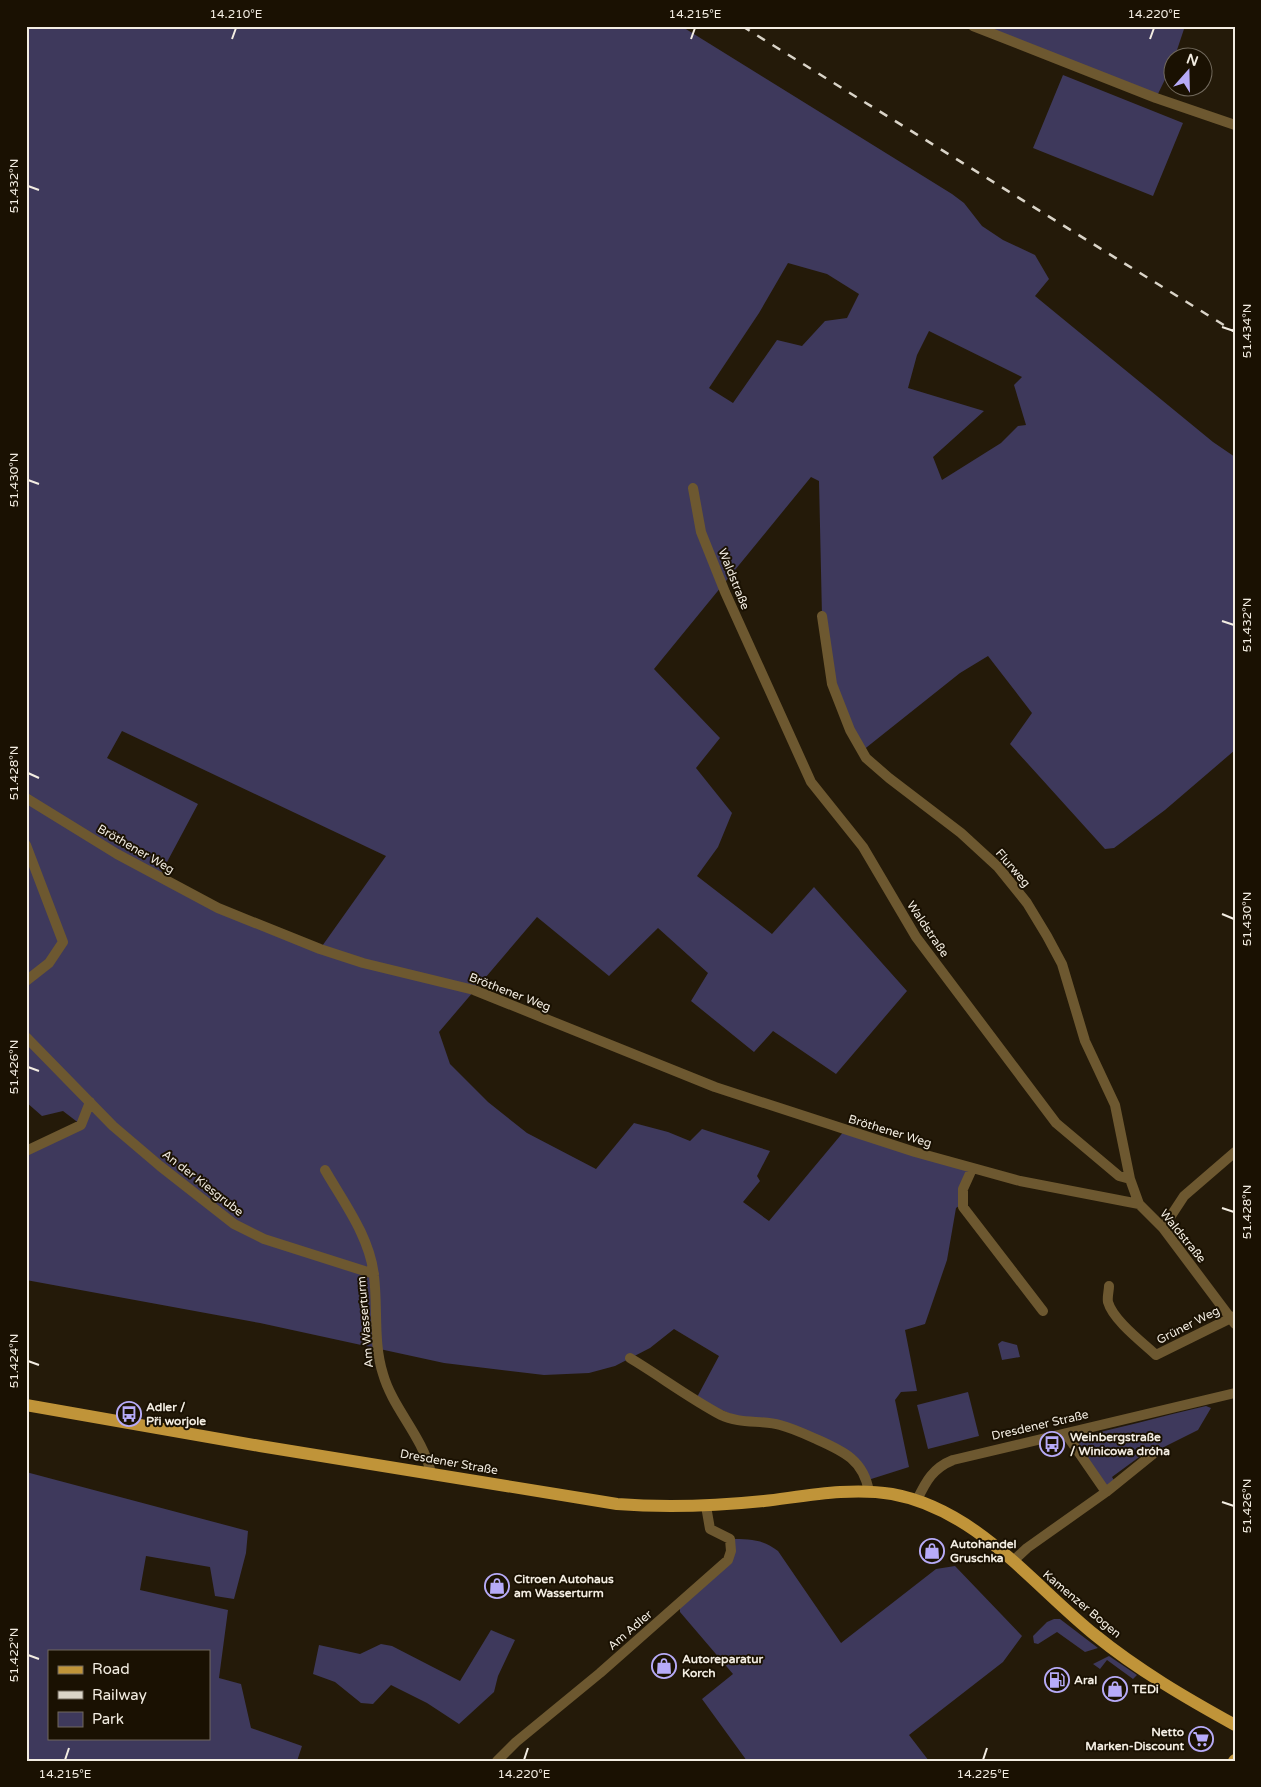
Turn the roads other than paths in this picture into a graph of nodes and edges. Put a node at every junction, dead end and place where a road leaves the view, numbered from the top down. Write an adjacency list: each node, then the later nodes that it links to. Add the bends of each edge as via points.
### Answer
1 (973, 26): 2 (street, via 1156,98)
2 (1235, 125)
3 (693, 488): 14 (street, Waldstraße, via 701,532 724,592 811,782 863,847 916,937 1056,1123 1119,1176)
4 (822, 616): 14 (street, Flurweg, via 832,684 850,730 866,758 961,833 998,867 1027,903 1047,936 1062,964 1085,1042 1115,1105)
5 (26, 798): 12 (street, Bröthener Weg, via 117,854 218,908 311,945 363,963 474,990 715,1087)
6 (26, 846): 7 (street, via 63,942 49,963)
7 (26, 981)
8 (26, 1037): 9 (street, An der Kiesgrube)
9 (90, 1102): 10 (street, via 81,1125); 17 (street, An der Kiesgrube, via 160,1166 234,1224 264,1239)
10 (26, 1151)
11 (1235, 1152): 16 (street, via 1184,1196)
12 (972, 1169): 15 (street, Bröthener Weg); 19 (street, via 963,1189 963,1207)
13 (325, 1170): 17 (street, Am Wasserturm, via 362,1234)
14 (1130, 1179): 15 (street, Waldstraße)
15 (1140, 1204): 16 (street, Waldstraße)
16 (1163, 1228): 20 (street, Waldstraße)
17 (374, 1274): 26 (street, Am Wasserturm, via 378,1348 383,1375 400,1410 420,1439)
18 (1109, 1286): 20 (street, Grüner Weg, via 1107,1300 1112,1310 1156,1355)
19 (1043, 1311)
20 (1233, 1319)
21 (630, 1358): 27 (street, via 722,1415 739,1421 780,1425 844,1452 863,1471)
22 (1235, 1394): 24 (street, Dresdener Straße)
23 (26, 1405): 26 (main road, Dresdener Straße)
24 (1066, 1434): 28 (street); 29 (street, Dresdener Straße, via 964,1456 943,1464 926,1480)
25 (1153, 1454): 28 (street)
26 (431, 1473): 30 (main road, Dresdener Straße, via 617,1504)
27 (869, 1492): 29 (main road, Dresdener Straße); 30 (main road, Dresdener Straße)
28 (1106, 1492): 31 (street, via 1027,1548)
29 (917, 1500): 31 (main road, Kamenzer Bogen, via 966,1524)
30 (706, 1506): 33 (street, Am Adler, via 710,1529 730,1539 728,1560)
31 (1013, 1562): 32 (main road, Kamenzer Bogen, via 1112,1648)
32 (1235, 1725)
33 (497, 1761)

